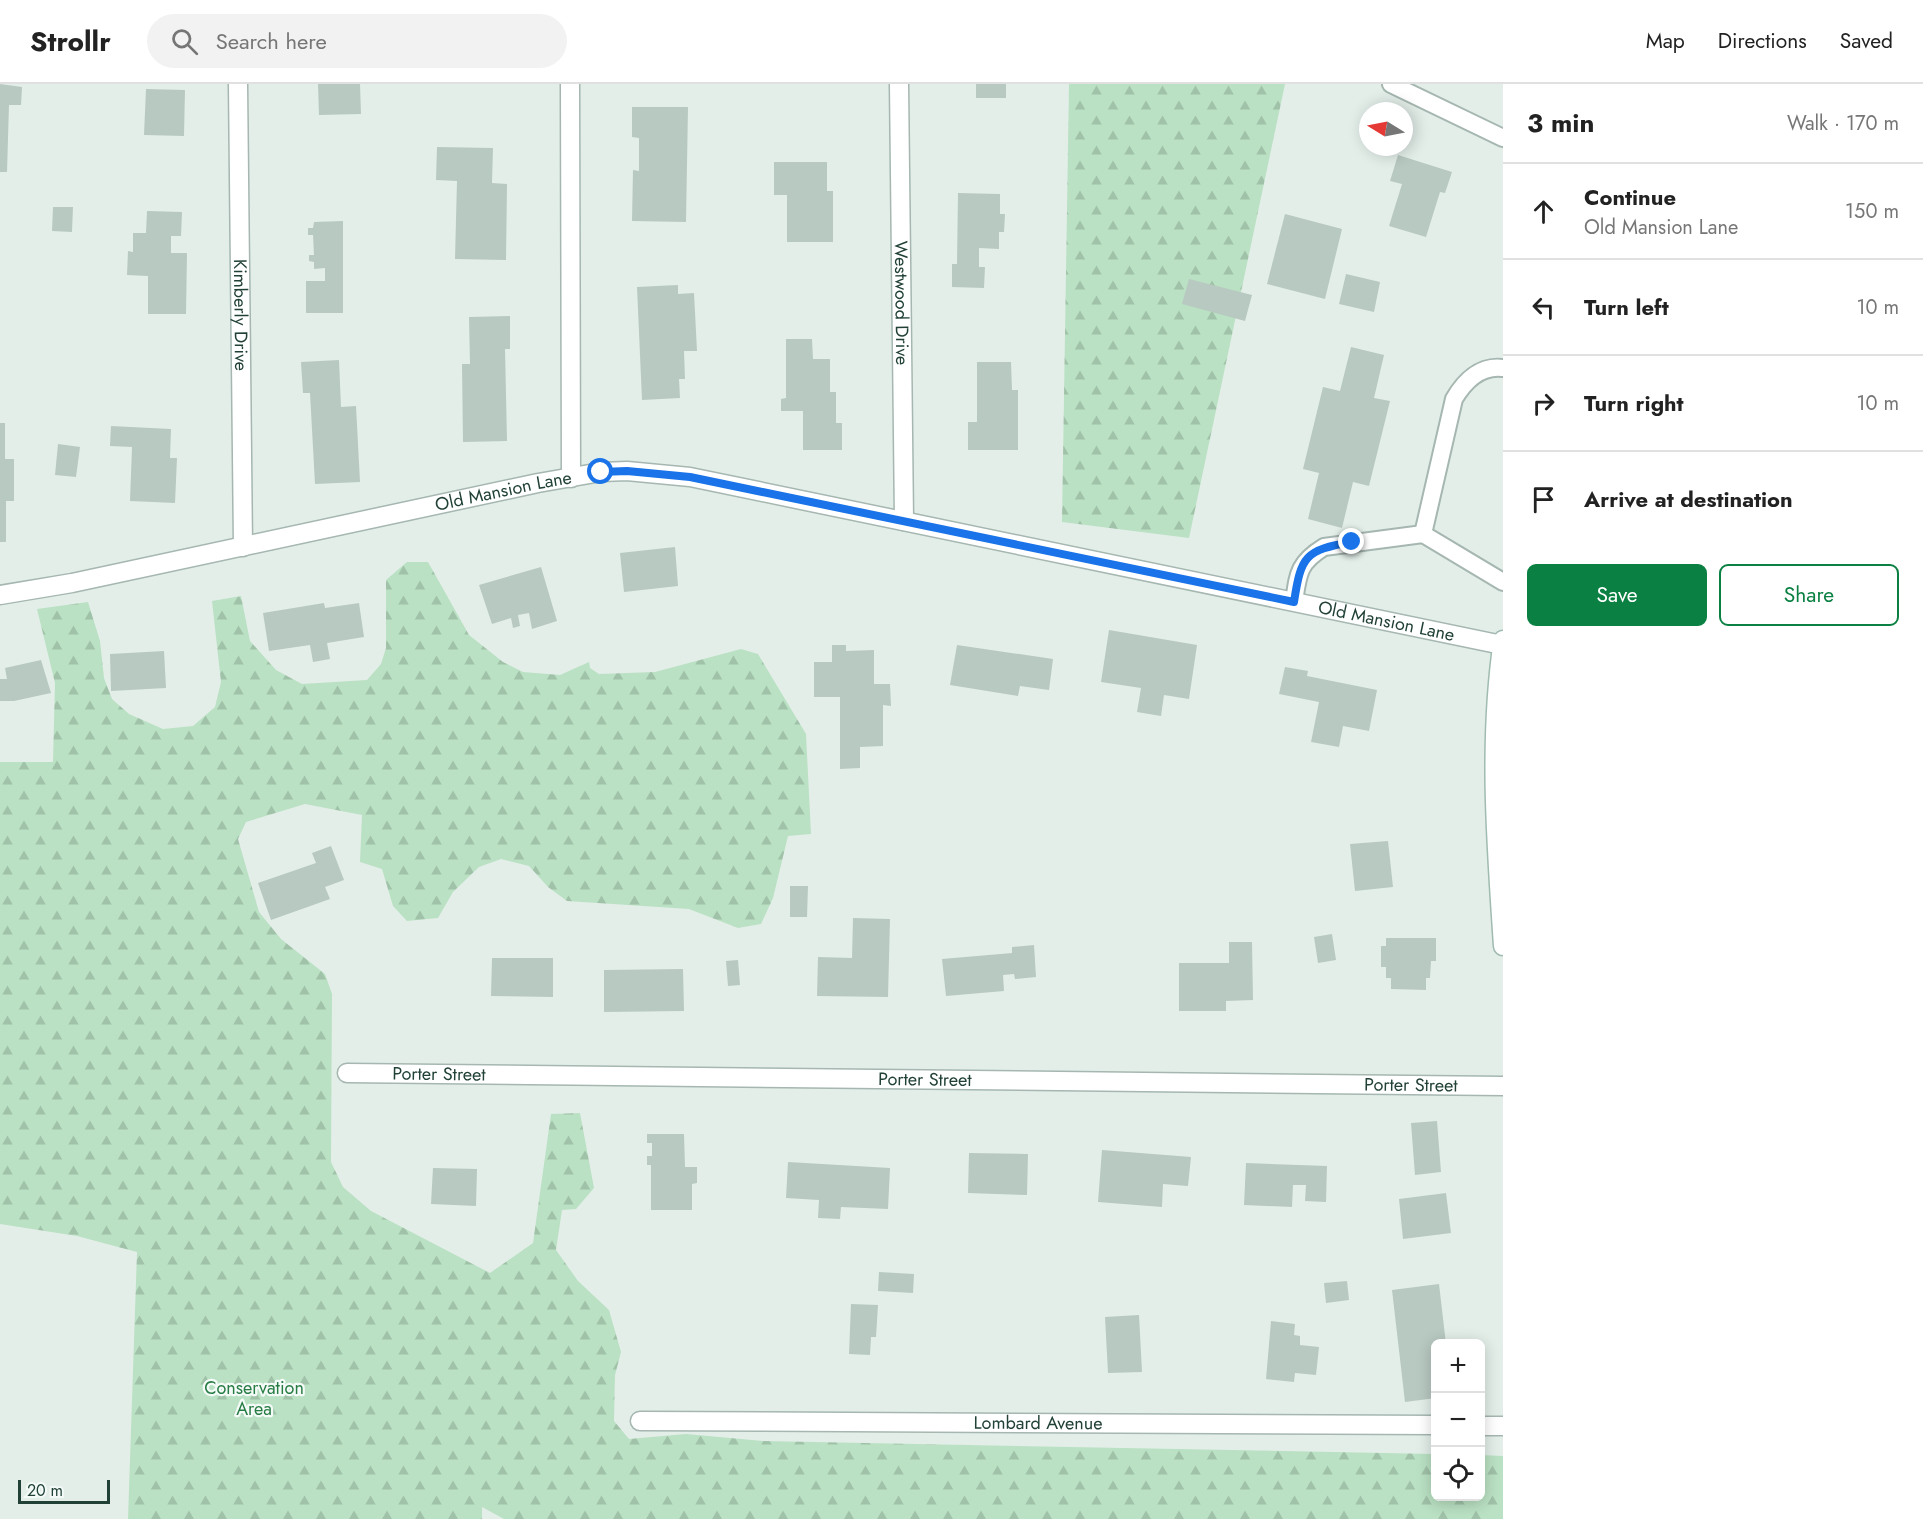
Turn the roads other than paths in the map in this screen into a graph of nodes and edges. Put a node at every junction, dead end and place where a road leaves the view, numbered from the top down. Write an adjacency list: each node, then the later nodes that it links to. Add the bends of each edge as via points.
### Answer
1 (238, 84): 10 (street, Kimberly Drive)
2 (570, 84): 7 (street)
3 (899, 84): 8 (street, Westwood Drive)
4 (1391, 84): 5 (lane)
5 (1503, 138)
6 (1503, 368): 9 (lane, via 1480,372 1464,382 1454,399)
7 (571, 478): 8 (street, Old Mansion Lane, via 627,471 680,476); 10 (street, Old Mansion Lane)
8 (904, 521): 13 (street, Old Mansion Lane)
9 (1423, 534): 11 (lane); 13 (lane, via 1324,547 1299,568)
10 (243, 546): 12 (street, Old Mansion Lane)
11 (1503, 582)
12 (0, 595)
13 (1294, 602): 15 (street, Old Mansion Lane)
14 (1503, 640): 15 (street)
15 (1502, 645): 16 (street, via 1494,722)
16 (1498, 783): 17 (street)
17 (1502, 913): 18 (street)
18 (1503, 946)
19 (347, 1073): 20 (street, Porter Street)
20 (1503, 1086)
21 (640, 1420): 22 (street, Lombard Avenue)
22 (1431, 1425)
23 (1485, 1426): 24 (street)
24 (1503, 1426)

